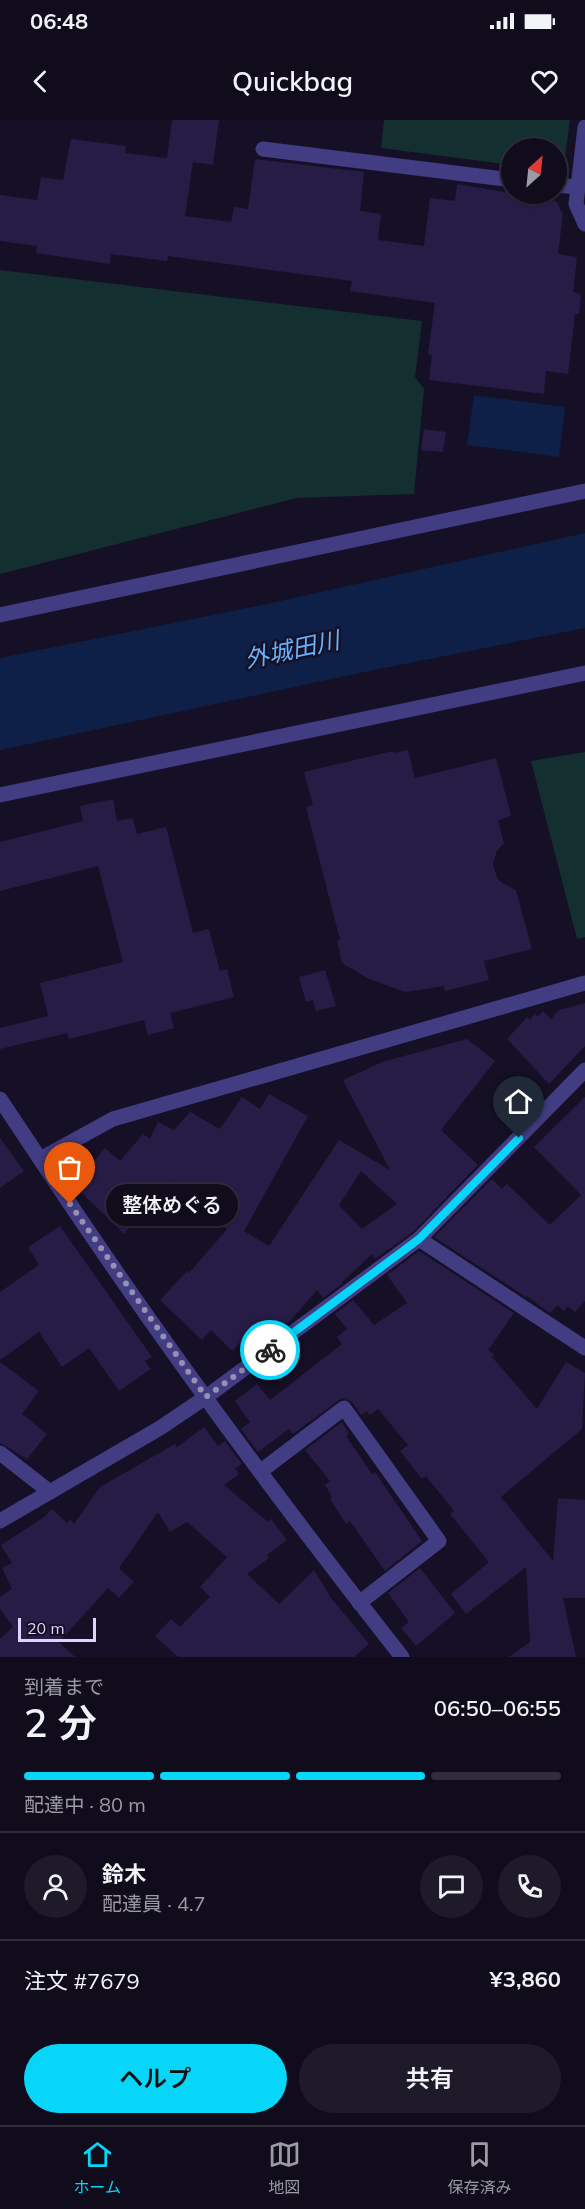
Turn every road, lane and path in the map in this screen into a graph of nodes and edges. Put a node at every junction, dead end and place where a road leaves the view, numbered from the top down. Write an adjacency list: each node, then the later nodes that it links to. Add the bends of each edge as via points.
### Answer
1 (585, 127): 5 (street)
2 (263, 149): 3 (street)
3 (501, 179)
4 (567, 187): 5 (street)
5 (577, 188): 6 (street, via 576,204)
6 (585, 224)
7 (585, 491): 8 (street)
8 (0, 615)
9 (585, 673): 10 (street)
10 (0, 795)
11 (585, 983): 14 (street, via 113,1119)
12 (585, 1070): 15 (street)
13 (1, 1101): 14 (street)
14 (40, 1159): 17 (street)
15 (419, 1239): 16 (street); 17 (street)
16 (585, 1348)
17 (206, 1397): 19 (street); 20 (street)
18 (0, 1453): 20 (street)
19 (261, 1471): 22 (street); 22 (street, via 344,1408 439,1541)
20 (50, 1492): 21 (street)
21 (0, 1521)
22 (359, 1602): 23 (street)
23 (402, 1657)

